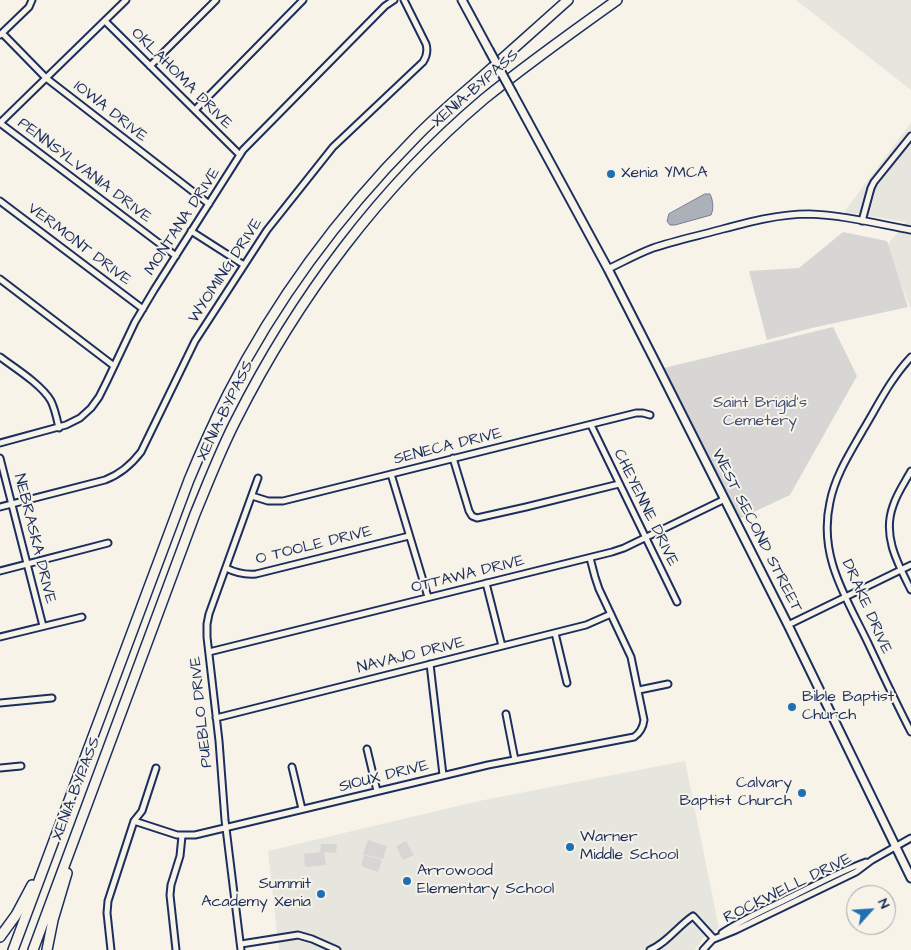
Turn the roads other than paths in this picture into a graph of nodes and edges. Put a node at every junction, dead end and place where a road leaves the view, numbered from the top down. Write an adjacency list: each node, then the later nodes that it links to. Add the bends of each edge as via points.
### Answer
1 (32, 0): 11 (street)
2 (126, 0): 10 (street)
3 (216, 0): 12 (street)
4 (303, 0): 14 (street)
5 (394, 0): 17 (street, MONTANA DRIVE)
6 (404, 0): 24 (street, WYOMING DRIVE, via 426,44 423,62 333,147 266,230)
7 (462, 0): 25 (main road, WEST SECOND STREET, bridge)
8 (568, 0): 77 (highway, XENIA BYPASS, via 414,138 337,225 282,302 229,393 189,480)
9 (617, 0): 68 (highway, XENIA BYPASS, via 530,62 429,150 357,230 326,271 273,352 236,420 216,463)
10 (105, 21): 12 (street, OKLAHOMA DRIVE); 13 (street)
11 (1, 34): 13 (street, IOWA DRIVE)
12 (150, 66): 14 (street, OKLAHOMA DRIVE)
13 (46, 78): 15 (street); 19 (street, IOWA DRIVE)
14 (195, 110): 17 (street, OKLAHOMA DRIVE)
15 (0, 123): 23 (street, PENNSYLVANIA DRIVE)
16 (911, 136): 20 (street, via 871,188)
17 (240, 155): 19 (street, MONTANA DRIVE)
18 (0, 201): 27 (street, VERMONT DRIVE)
19 (209, 204): 22 (street, MONTANA DRIVE)
20 (862, 221): 21 (street); 25 (street, via 809,214 764,218 660,246)
21 (911, 230)
22 (191, 231): 23 (street, MONTANA DRIVE); 24 (street)
23 (176, 256): 27 (street, MONTANA DRIVE)
24 (244, 265): 43 (street, WYOMING DRIVE, via 195,340 141,452 129,466 105,480)
25 (608, 269): 42 (main road, WEST SECOND STREET)
26 (0, 280): 30 (street)
27 (142, 309): 30 (street, MONTANA DRIVE)
28 (0, 357): 33 (street, via 46,394)
29 (911, 357): 57 (street, DRAKE DRIVE, via 877,406 844,463 832,492 827,517 829,552)
30 (114, 366): 33 (street, MONTANA DRIVE, via 91,408)
31 (650, 415): 32 (street, SENECA DRIVE, via 636,413)
32 (591, 424): 36 (street, SENECA DRIVE); 40 (street, CHEYENNE DRIVE)
33 (60, 428): 34 (street, MONTANA DRIVE)
34 (0, 443)
35 (0, 458): 43 (street, NEBRASKA DRIVE)
36 (453, 458): 38 (street, SENECA DRIVE); 40 (street, via 469,511 477,518)
37 (911, 471): 52 (street, via 897,496 889,522 892,549)
38 (391, 474): 41 (street, SENECA DRIVE, via 283,501); 45 (street)
39 (258, 478): 41 (street, PUEBLO DRIVE)
40 (619, 484): 46 (street, CHEYENNE DRIVE)
41 (252, 496): 51 (street, PUEBLO DRIVE)
42 (724, 499): 46 (street, OTTAWA DRIVE); 62 (main road, WEST SECOND STREET)
43 (12, 504): 44 (street, WYOMING DRIVE); 49 (street, NEBRASKA DRIVE)
44 (0, 507)
45 (409, 536): 51 (street, O TOOLE DRIVE, via 256,574); 56 (street)
46 (645, 537): 48 (street, OTTAWA DRIVE, via 617,551); 58 (street, CHEYENNE DRIVE)
47 (108, 543): 49 (street)
48 (590, 558): 54 (street, OTTAWA DRIVE); 59 (street)
49 (27, 564): 53 (street); 61 (street, NEBRASKA DRIVE)
50 (911, 565): 52 (street)
51 (226, 568): 66 (street, PUEBLO DRIVE, via 209,614 206,632)
52 (901, 570): 55 (street); 57 (street)
53 (0, 571)
54 (486, 583): 56 (street, OTTAWA DRIVE); 65 (street)
55 (911, 590)
56 (428, 597): 66 (street, OTTAWA DRIVE)
57 (846, 597): 62 (street); 76 (street, DRAKE DRIVE)
58 (677, 602)
59 (611, 614): 63 (street, NAVAJO DRIVE, via 586,625); 71 (street, via 631,656)
60 (82, 617): 61 (street)
61 (43, 626): 64 (street)
62 (788, 626): 91 (main road, WEST SECOND STREET)
63 (554, 633): 65 (street, NAVAJO DRIVE); 69 (street)
64 (0, 637)
65 (502, 646): 67 (street, NAVAJO DRIVE)
66 (209, 652): 75 (street, PUEBLO DRIVE)
67 (430, 664): 75 (street, NAVAJO DRIVE); 84 (street)
68 (134, 679): 97 (highway, XENIA BYPASS); 98 (highway, via 66,878)
69 (567, 683)
70 (668, 684): 71 (street)
71 (639, 690): 79 (street, SIOUX DRIVE, via 644,720 640,732 634,737)
72 (52, 698): 73 (street)
73 (0, 703)
74 (506, 714): 79 (street)
75 (216, 718): 88 (street, PUEBLO DRIVE)
76 (911, 732)
77 (92, 739): 93 (highway, via 31,888); 96 (highway, XENIA BYPASS)
78 (368, 748): 85 (street)
79 (515, 760): 84 (street, SIOUX DRIVE)
80 (21, 766): 82 (street)
81 (292, 767): 86 (street)
82 (0, 768)
83 (156, 768): 87 (street, via 142,811)
84 (443, 775): 85 (street, SIOUX DRIVE)
85 (378, 791): 86 (street, SIOUX DRIVE)
86 (302, 809): 88 (street, SIOUX DRIVE)
87 (134, 821): 89 (street, SIOUX DRIVE); 99 (street, via 107,907)
88 (226, 828): 89 (street, SIOUX DRIVE); 95 (street, PUEBLO DRIVE)
89 (182, 836): 100 (street, via 170,895)
90 (911, 838): 91 (street, ROCKWELL DRIVE)
91 (896, 846): 92 (main road, WEST SECOND STREET); 94 (street, ROCKWELL DRIVE, via 734,925)
92 (911, 878)
93 (0, 937)
94 (714, 939): 102 (street, via 693,916); 103 (street, ROCKWELL DRIVE)
95 (241, 947): 101 (street, via 298,935)
96 (13, 950)
97 (33, 950)
98 (47, 950)
99 (111, 950)
100 (176, 950)
101 (337, 950)
102 (650, 950)
103 (703, 950)

